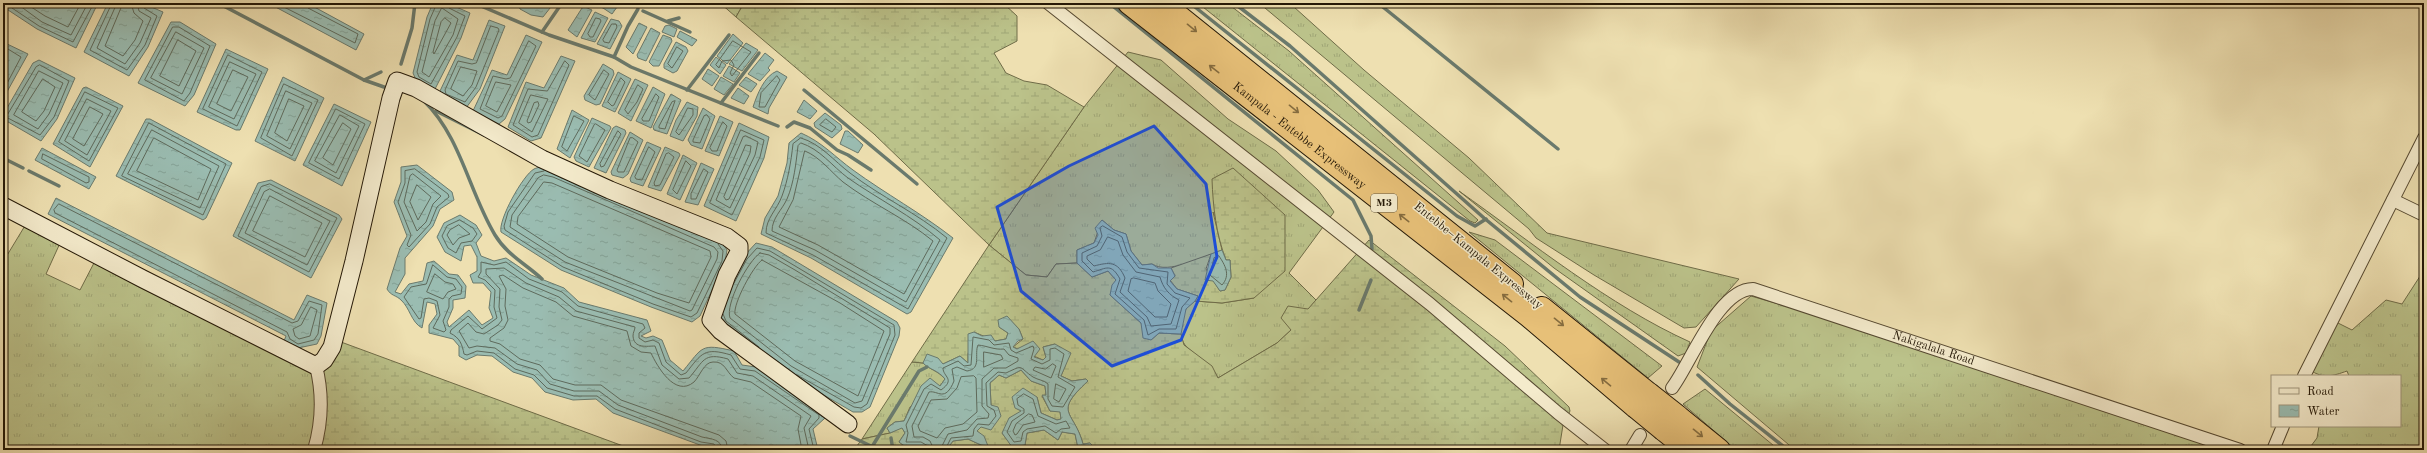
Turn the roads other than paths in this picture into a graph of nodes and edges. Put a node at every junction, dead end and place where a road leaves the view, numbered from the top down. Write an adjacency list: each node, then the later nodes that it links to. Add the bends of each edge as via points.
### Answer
1 (1048, 3): 17 (street, via 1430,304)
2 (1129, 3): 11 (highway, Kampala - Entebbe Expressway / M3, one-way to 2)
3 (1162, 3): 11 (highway, Entebbe–Kampala Expressway / M3, one-way to 11)
4 (2424, 138): 5 (street)
5 (2393, 200): 7 (street); 9 (street)
6 (3, 206): 8 (street, via 143,280)
7 (2424, 215)
8 (316, 366): 13 (street, via 324,360 332,347 390,98 397,81 416,88 542,159 610,190 727,237 739,246 739,252 727,275 711,320 721,331); 16 (street, via 321,397 319,433)
9 (2305, 375)
10 (1672, 388): 21 (street, Nakigalala Road, via 1706,328 1735,295 1744,289 1753,289)
11 (1642, 401): 12 (highway, Entebbe–Kampala Expressway / M3, bridge)
12 (1670, 423): 19 (highway, Entebbe–Kampala Expressway / M3); 20 (highway, Entebbe–Kampala Expressway / M3, one-way to 20)
13 (848, 424)
14 (2283, 427): 22 (street)
15 (1640, 435): 18 (street)
16 (314, 450)
17 (1605, 450)
18 (1631, 450)
19 (1689, 450)
20 (1719, 450)
21 (2240, 450)
22 (2274, 450)

